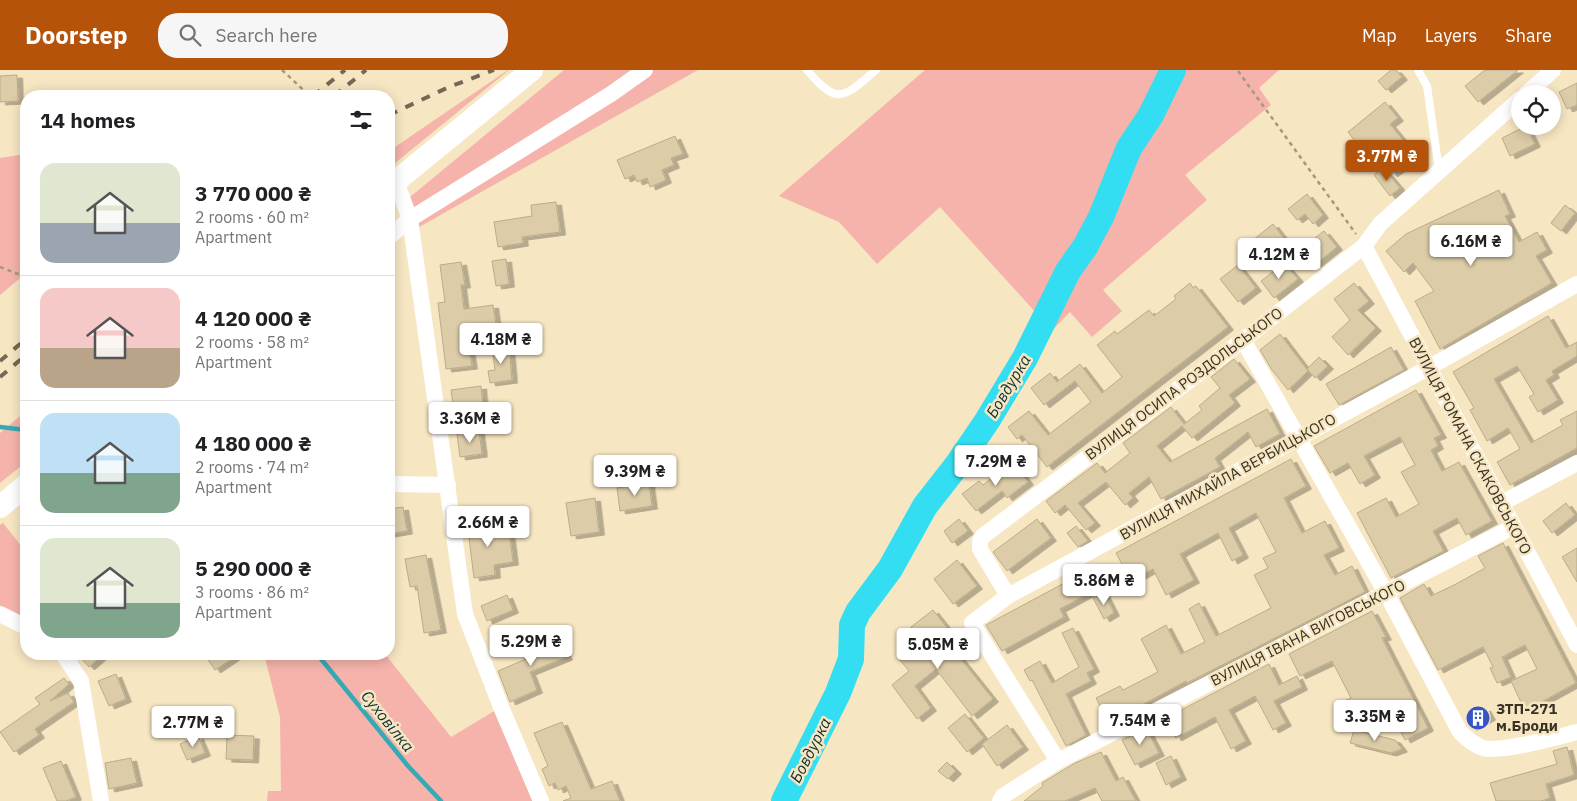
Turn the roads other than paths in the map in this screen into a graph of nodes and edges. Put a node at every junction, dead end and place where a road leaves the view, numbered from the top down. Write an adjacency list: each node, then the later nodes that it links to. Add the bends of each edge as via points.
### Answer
1 (532, 70): 10 (main road)
2 (645, 70): 12 (street)
3 (807, 70): 4 (lane, via 828,92 839,95 850,92)
4 (876, 70)
5 (1418, 70): 9 (lane, via 1427,86)
6 (1553, 70): 7 (street)
7 (1536, 85)
8 (1511, 107): 9 (street, ВУЛИЦЯ ОСИПА РОЗДОЛЬСЬКОГО)
9 (1439, 172): 14 (street, ВУЛИЦЯ ОСИПА РОЗДОЛЬСЬКОГО, via 1380,224)
10 (395, 182)
11 (395, 188): 12 (street)
12 (410, 219): 13 (street); 21 (street)
13 (395, 232)
14 (1364, 246): 16 (street, ВУЛИЦЯ ОСИПА РОЗДОЛЬСЬКОГО); 17 (street, ВУЛИЦЯ РОМАНА СКАКОВСЬКОГО)
15 (1577, 284): 17 (street, ВУЛИЦЯ МИХАЙЛА ВЕРБИЦЬКОГО)
16 (1244, 340): 18 (street); 27 (street, ВУЛИЦЯ ОСИПА РОЗДОЛЬСЬКОГО, via 982,536 980,549)
17 (1428, 368): 18 (street, ВУЛИЦЯ МИХАЙЛА ВЕРБИЦЬКОГО); 23 (street, ВУЛИЦЯ РОМАНА СКАКОВСЬКОГО)
18 (1300, 438): 26 (street); 27 (street, ВУЛИЦЯ МИХАЙЛА ВЕРБИЦЬКОГО)
19 (1577, 462): 23 (street)
20 (395, 484): 21 (street)
21 (448, 484): 35 (street, via 465,614 500,707)
22 (20, 491): 24 (main road)
23 (1500, 504): 25 (street, ВУЛИЦЯ РОМАНА СКАКОВСЬКОГО)
24 (0, 507)
25 (1514, 527): 26 (street, ВУЛИЦЯ ІВАНА ВИГОВСЬКОГО); 30 (street, ВУЛИЦЯ РОМАНА СКАКОВСЬКОГО)
26 (1386, 592): 32 (street, via 1460,732 1473,743 1486,748 1534,744); 33 (street, ВУЛИЦЯ ІВАНА ВИГОВСЬКОГО)
27 (1008, 596): 33 (street, ВУЛИЦЯ МИХАЙЛА ВЕРБИЦЬКОГО, via 972,623)
28 (0, 614): 29 (street)
29 (20, 624)
30 (1577, 645)
31 (67, 660): 34 (street, via 80,681)
32 (1577, 732)
33 (1058, 761): 36 (street, ВУЛИЦЯ ІВАНА ВИГОВСЬКОГО)
34 (101, 801)
35 (541, 801)
36 (1000, 801)

